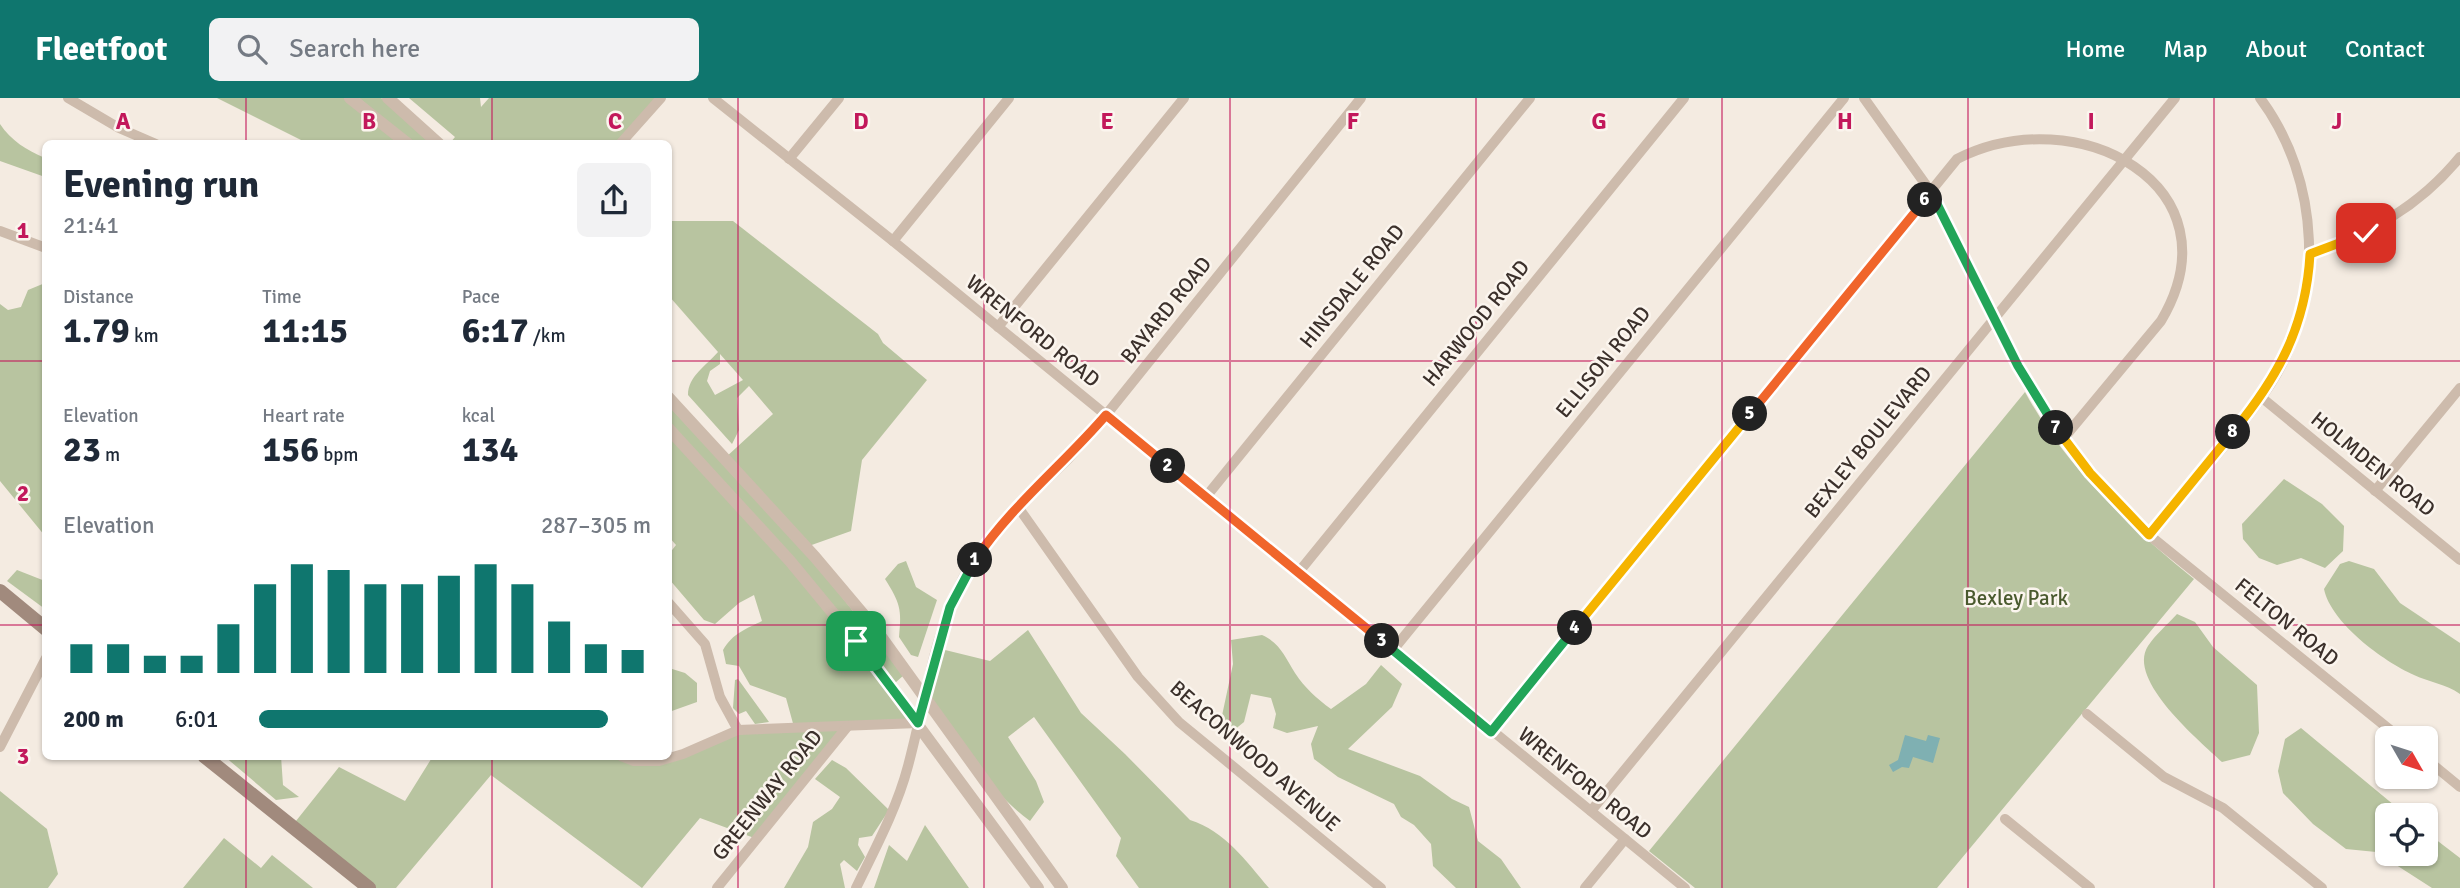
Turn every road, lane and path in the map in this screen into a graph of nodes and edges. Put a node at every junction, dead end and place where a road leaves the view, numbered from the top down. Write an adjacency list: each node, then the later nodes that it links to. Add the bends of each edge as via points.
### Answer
1 (68, 98): 17 (street)
2 (350, 98): 18 (street)
3 (388, 98): 19 (street)
4 (661, 98): 20 (street)
5 (713, 98): 22 (street, WRENFORD ROAD)
6 (839, 98): 22 (street)
7 (1009, 98): 26 (street)
8 (1184, 98): 30 (street)
9 (1361, 98): 34 (street, BAYARD ROAD)
10 (1530, 98): 38 (street, HINSDALE ROAD)
11 (1684, 98): 42 (street, HARWOOD ROAD)
12 (1844, 98): 46 (street, ELLISON ROAD)
13 (1864, 98): 24 (street, FELTON ROAD)
14 (2175, 98): 29 (street, BEXLEY BOULEVARD)
15 (2260, 98): 28 (street, via 2296,166)
16 (1996, 131): 24 (street, via 1958,159)
17 (147, 140)
18 (403, 140)
19 (435, 140)
20 (624, 140)
21 (2460, 157): 28 (street, via 2425,195 2391,220)
22 (789, 159): 26 (street, WRENFORD ROAD)
23 (2153, 167): 36 (street, via 2172,200 2180,228 2182,259 2175,292 2152,333)
24 (1931, 192): 29 (street, FELTON ROAD); 54 (street)
25 (0, 231): 27 (street)
26 (893, 241): 30 (street, WRENFORD ROAD)
27 (42, 247)
28 (2310, 254): 32 (street, via 2290,346)
29 (1996, 316): 36 (street, FELTON ROAD, via 2035,396); 62 (street, BEXLEY BOULEVARD)
30 (998, 327): 34 (street, WRENFORD ROAD)
31 (2460, 387): 37 (street)
32 (2261, 397): 37 (street, HOLMDEN ROAD); 40 (street)
33 (672, 401): 48 (street, via 844,590)
34 (1106, 415): 38 (street, WRENFORD ROAD); 39 (street, BAYARD ROAD)
35 (672, 432): 50 (street, via 790,561)
36 (2063, 439): 40 (street, FELTON ROAD)
37 (2375, 491): 41 (street, HOLMDEN ROAD)
38 (1205, 498): 42 (street, WRENFORD ROAD)
39 (1018, 507): 48 (street, BAYARD ROAD, via 964,576 950,607); 70 (street, BEACONWOOD AVENUE, via 1138,677 1179,722)
40 (2149, 535): 51 (street, FELTON ROAD)
41 (2460, 560)
42 (1298, 573): 46 (street, WRENFORD ROAD)
43 (0, 591): 45 (main road)
44 (672, 607): 53 (street, via 705,644 720,696)
45 (42, 626)
46 (1393, 650): 54 (street, WRENFORD ROAD)
47 (42, 666): 55 (street)
48 (925, 697): 50 (street, BAYARD ROAD); 69 (street)
49 (2088, 714): 74 (street, via 2164,776 2223,808)
50 (918, 723): 52 (street); 67 (street, BAYARD ROAD, via 893,809); 68 (street)
51 (2385, 726)
52 (847, 727): 53 (street); 66 (street, GREENWAY ROAD)
53 (738, 730): 56 (street)
54 (1491, 732): 62 (street, WRENFORD ROAD)
55 (0, 747)
56 (672, 757)
57 (209, 760): 65 (main road)
58 (631, 760): 59 (street)
59 (662, 760)
60 (2438, 769): 61 (street)
61 (2460, 787)
62 (1591, 811): 64 (street, WRENFORD ROAD)
63 (2005, 819): 73 (street)
64 (1625, 839): 71 (street); 72 (street, WRENFORD ROAD)
65 (369, 888)
66 (717, 888)
67 (856, 888)
68 (1038, 888)
69 (1062, 888)
70 (1381, 888)
71 (1585, 888)
72 (1685, 888)
73 (2090, 888)
74 (2322, 888)

